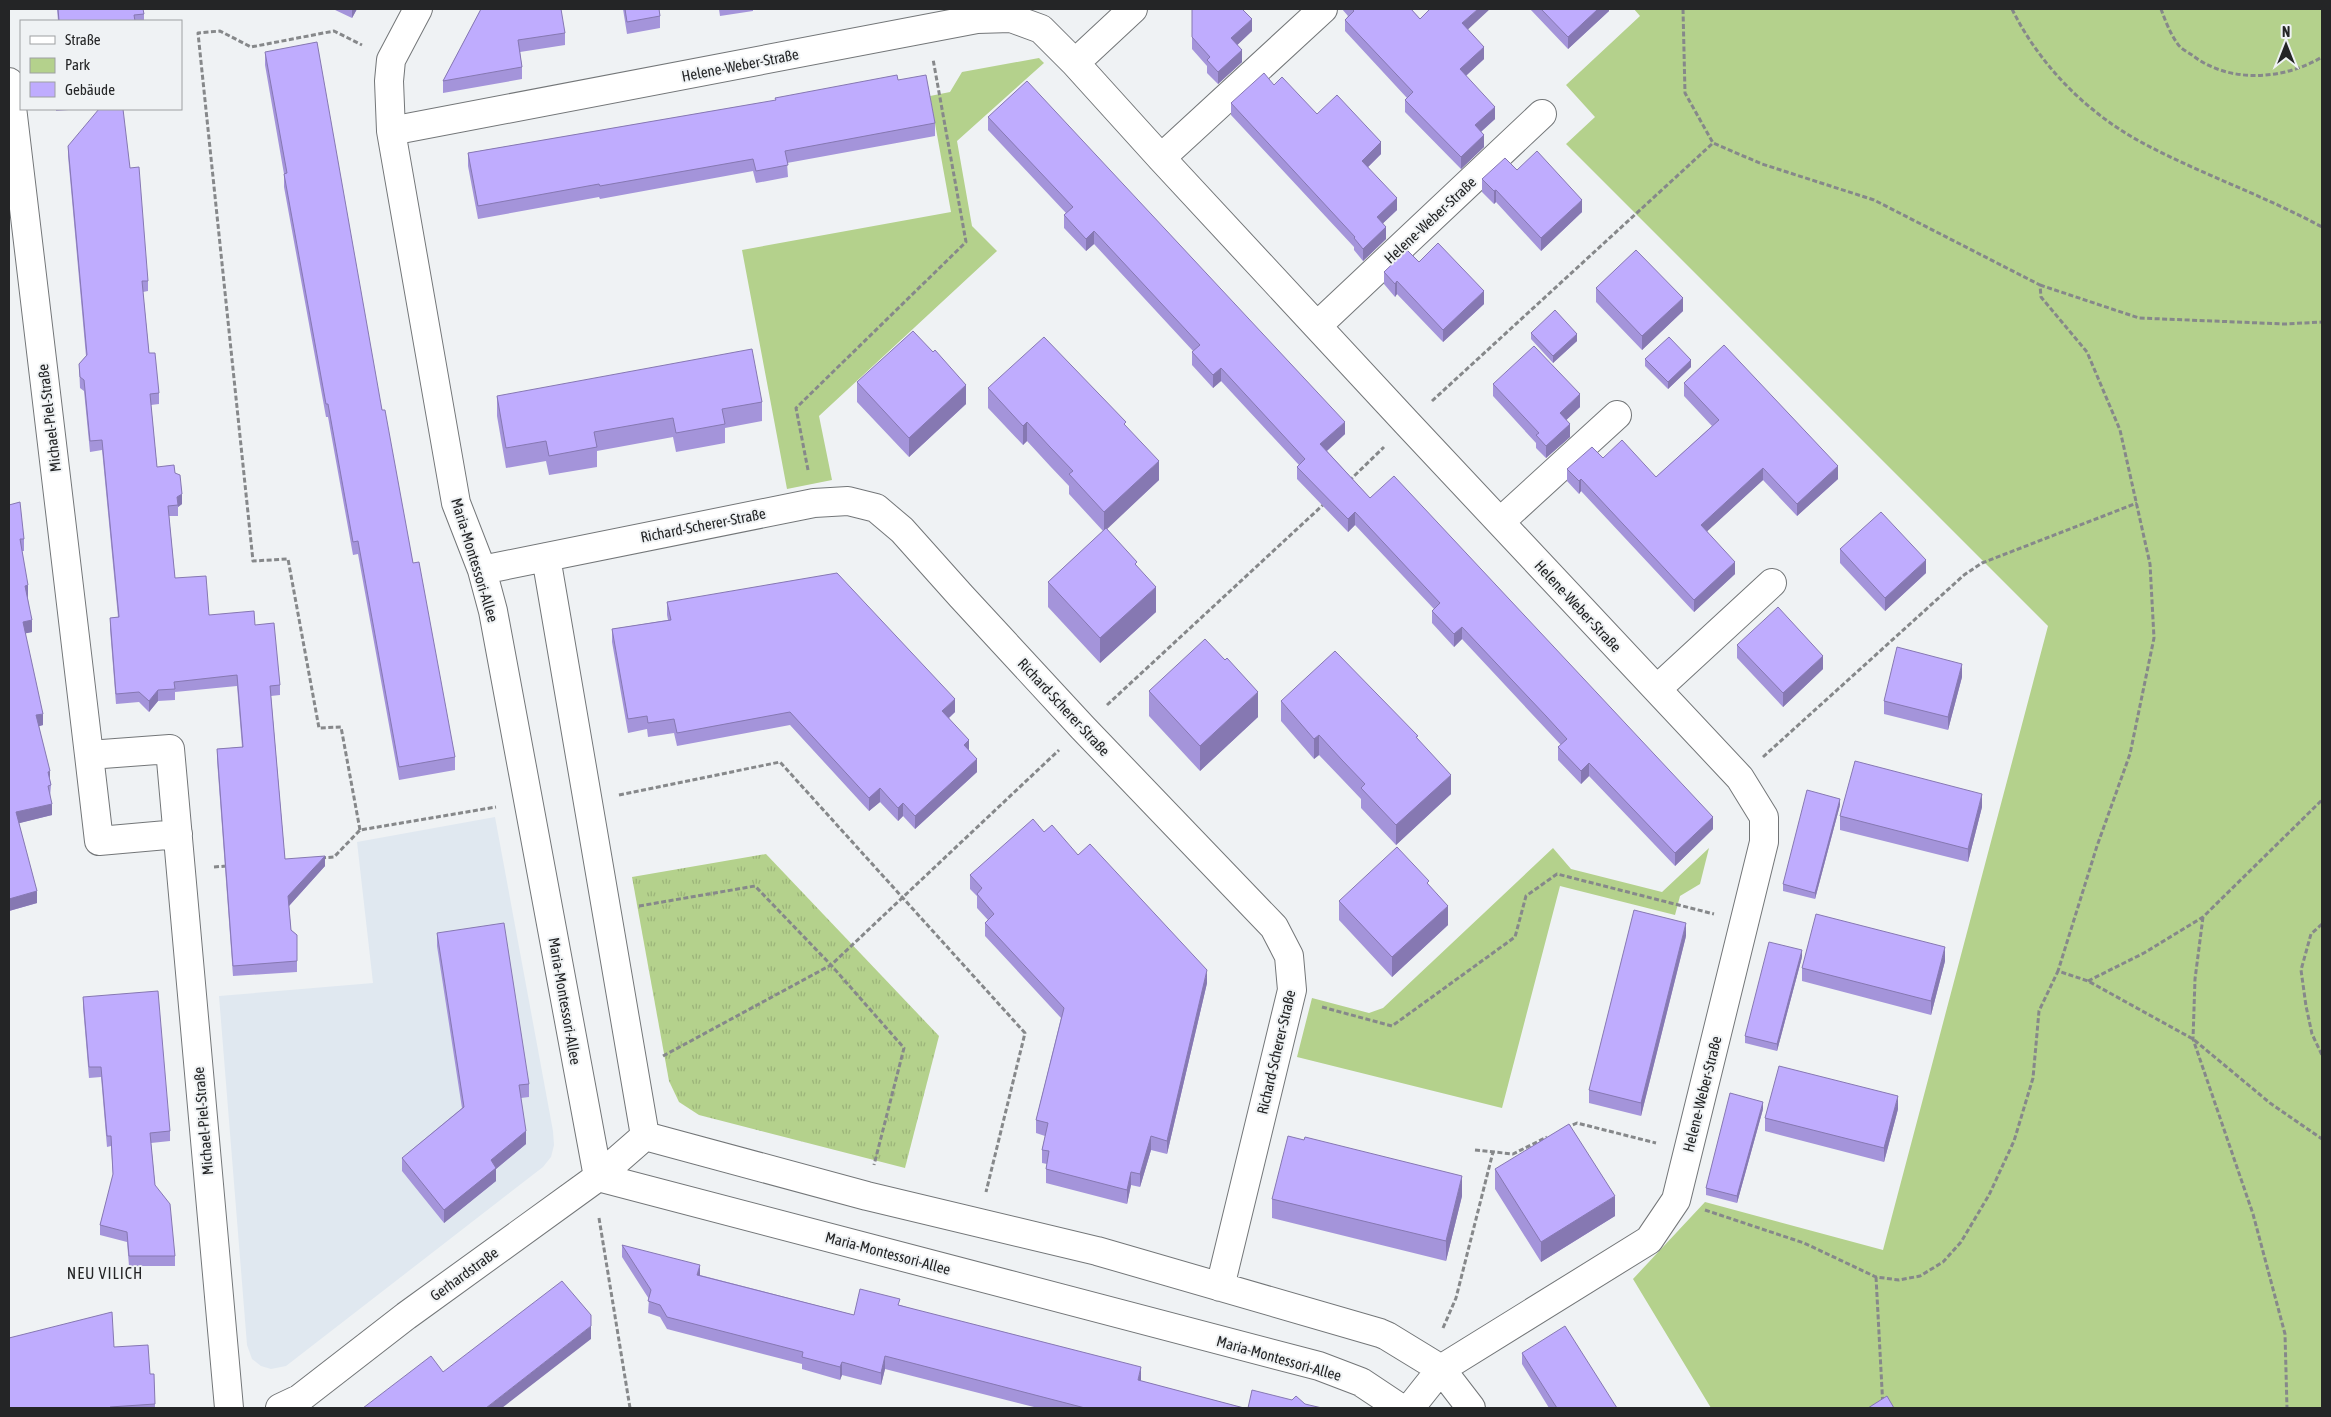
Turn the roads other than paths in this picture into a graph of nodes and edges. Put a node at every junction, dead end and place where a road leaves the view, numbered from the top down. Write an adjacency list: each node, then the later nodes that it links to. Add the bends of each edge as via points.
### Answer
1 (418, 9): 7 (street, Maria-Montessori-Allee, via 391,60)
2 (1133, 9): 4 (street)
3 (1323, 9): 8 (street)
4 (1075, 63): 7 (street, Helene-Weber-Straße, via 1041,29 1011,18 977,20); 8 (street, Helene-Weber-Straße)
5 (9, 82): 16 (street, Michael-Piel-Straße)
6 (1542, 114): 9 (street, Helene-Weber-Straße)
7 (391, 131): 13 (street, Maria-Montessori-Allee, via 456,503)
8 (1160, 158): 9 (street, Helene-Weber-Straße)
9 (1317, 326): 11 (street, Helene-Weber-Straße)
10 (1617, 415): 11 (street)
11 (1500, 522): 15 (street, Helene-Weber-Straße)
12 (546, 557): 13 (street, Richard-Scherer-Straße); 18 (street); 20 (street, Richard-Scherer-Straße, via 814,503 848,501 876,508 902,530 1083,728 1274,927 1289,956 1292,990)
13 (482, 570): 19 (street, Maria-Montessori-Allee, via 530,802)
14 (1772, 583): 15 (street)
15 (1657, 689): 21 (street, Helene-Weber-Straße, via 1740,778 1764,816 1764,842 1676,1200 1649,1240)
16 (89, 755): 17 (street, Michael-Piel-Straße, via 170,749); 17 (street, Michael-Piel-Straße, via 98,841)
17 (178, 834): 22 (street, Michael-Piel-Straße)
18 (644, 1136): 19 (street, Gerhardstraße); 20 (street, via 866,1196 1097,1251)
19 (598, 1177): 23 (street, Gerhardstraße, via 406,1316 299,1399); 24 (street, Maria-Montessori-Allee, via 1319,1366 1361,1382)
20 (1220, 1287): 21 (street, via 1388,1336)
21 (1441, 1369): 25 (street, Helene-Weber-Straße); 26 (street)
22 (229, 1408)
23 (280, 1408)
24 (1400, 1408)
25 (1410, 1408)
26 (1471, 1408)

